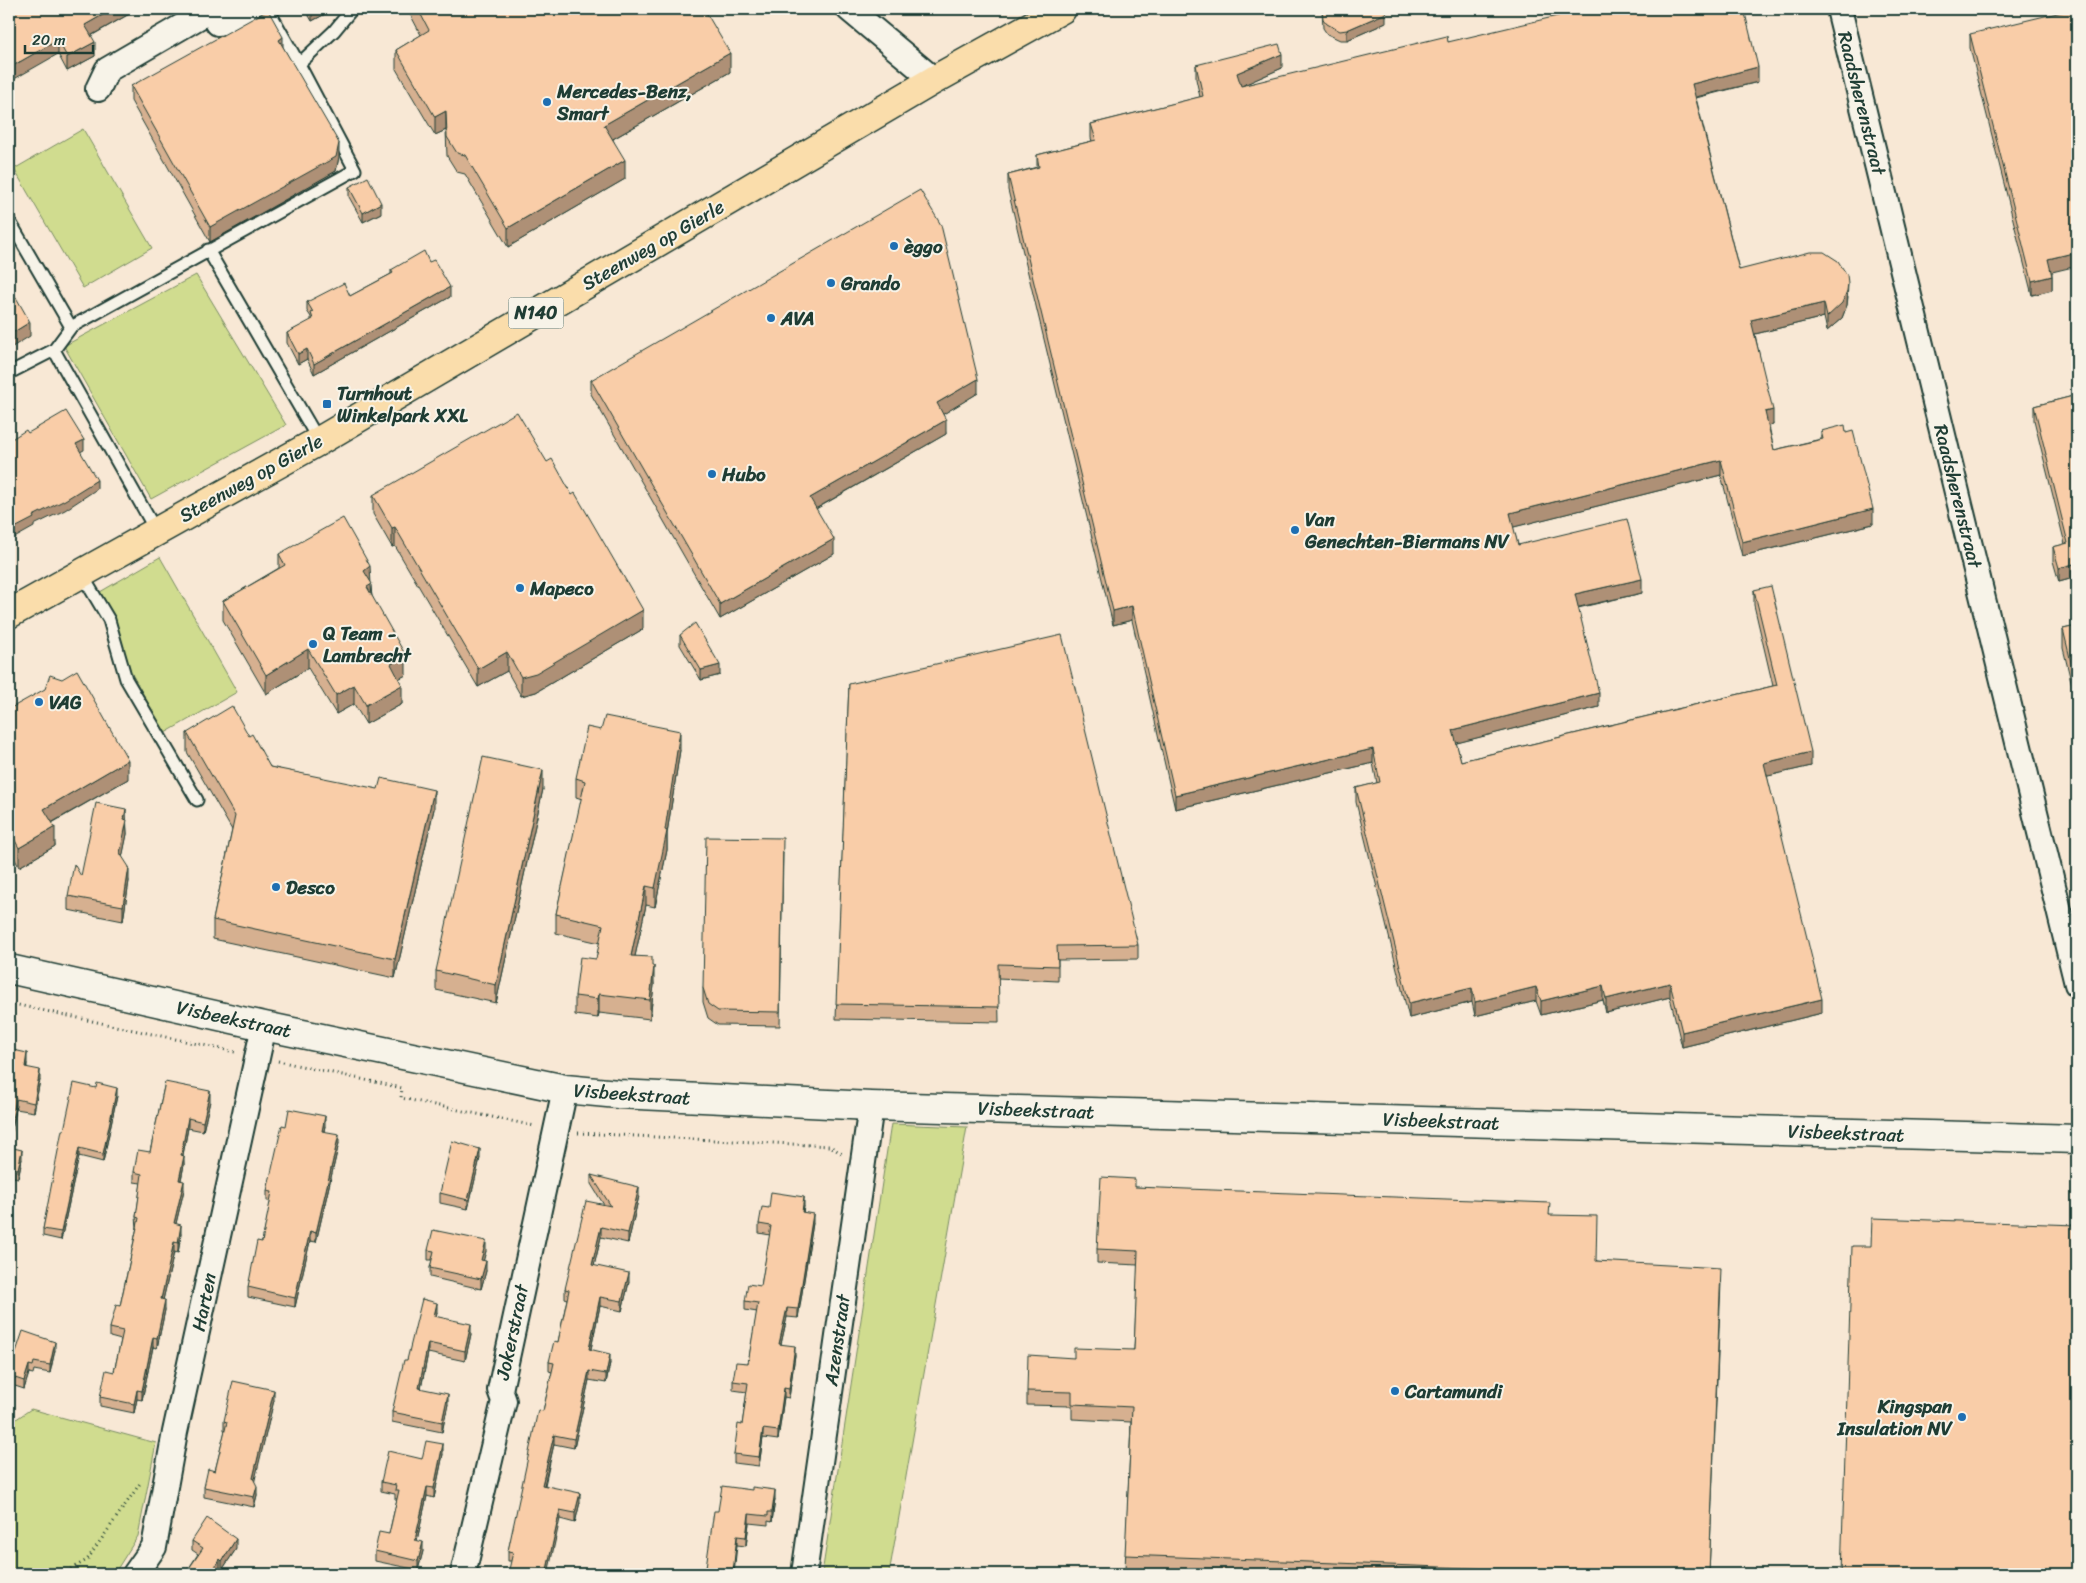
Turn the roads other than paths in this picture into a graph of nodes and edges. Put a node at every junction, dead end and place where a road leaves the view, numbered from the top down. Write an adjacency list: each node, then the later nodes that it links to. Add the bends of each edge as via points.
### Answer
1 (267, 9): 7 (street); 8 (lane)
2 (352, 9): 8 (lane)
3 (849, 9): 9 (street)
4 (1062, 9): 9 (main road, Steenweg op Gierle / N140)
5 (1838, 9): 22 (street, Raadsherenstraat)
6 (202, 12): 7 (street); 10 (street, via 107,70)
7 (233, 20)
8 (299, 64): 12 (lane, via 355,170)
9 (934, 80): 16 (main road, Steenweg op Gierle / N140)
10 (98, 89)
11 (9, 220): 13 (lane)
12 (208, 250): 13 (lane); 16 (lane)
13 (70, 328): 14 (lane)
14 (54, 350): 15 (lane); 17 (lane)
15 (9, 374)
16 (319, 441): 17 (main road, Steenweg op Gierle / N140)
17 (156, 531): 18 (main road, Steenweg op Gierle / N140)
18 (82, 573): 19 (main road, Steenweg op Gierle / N140); 20 (lane, via 109,620 126,680)
19 (9, 614)
20 (197, 800)
21 (9, 968): 23 (street, Visbeekstraat)
22 (2077, 984)
23 (264, 1026): 24 (street, Visbeekstraat); 27 (street, Harten, via 175,1432 154,1547)
24 (565, 1089): 25 (street, Visbeekstraat); 28 (street, Jokerstraat, via 500,1390 504,1401)
25 (871, 1106): 26 (street, Visbeekstraat); 29 (street, Azenstraat)
26 (2077, 1139)
27 (135, 1574)
28 (463, 1574)
29 (804, 1574)

